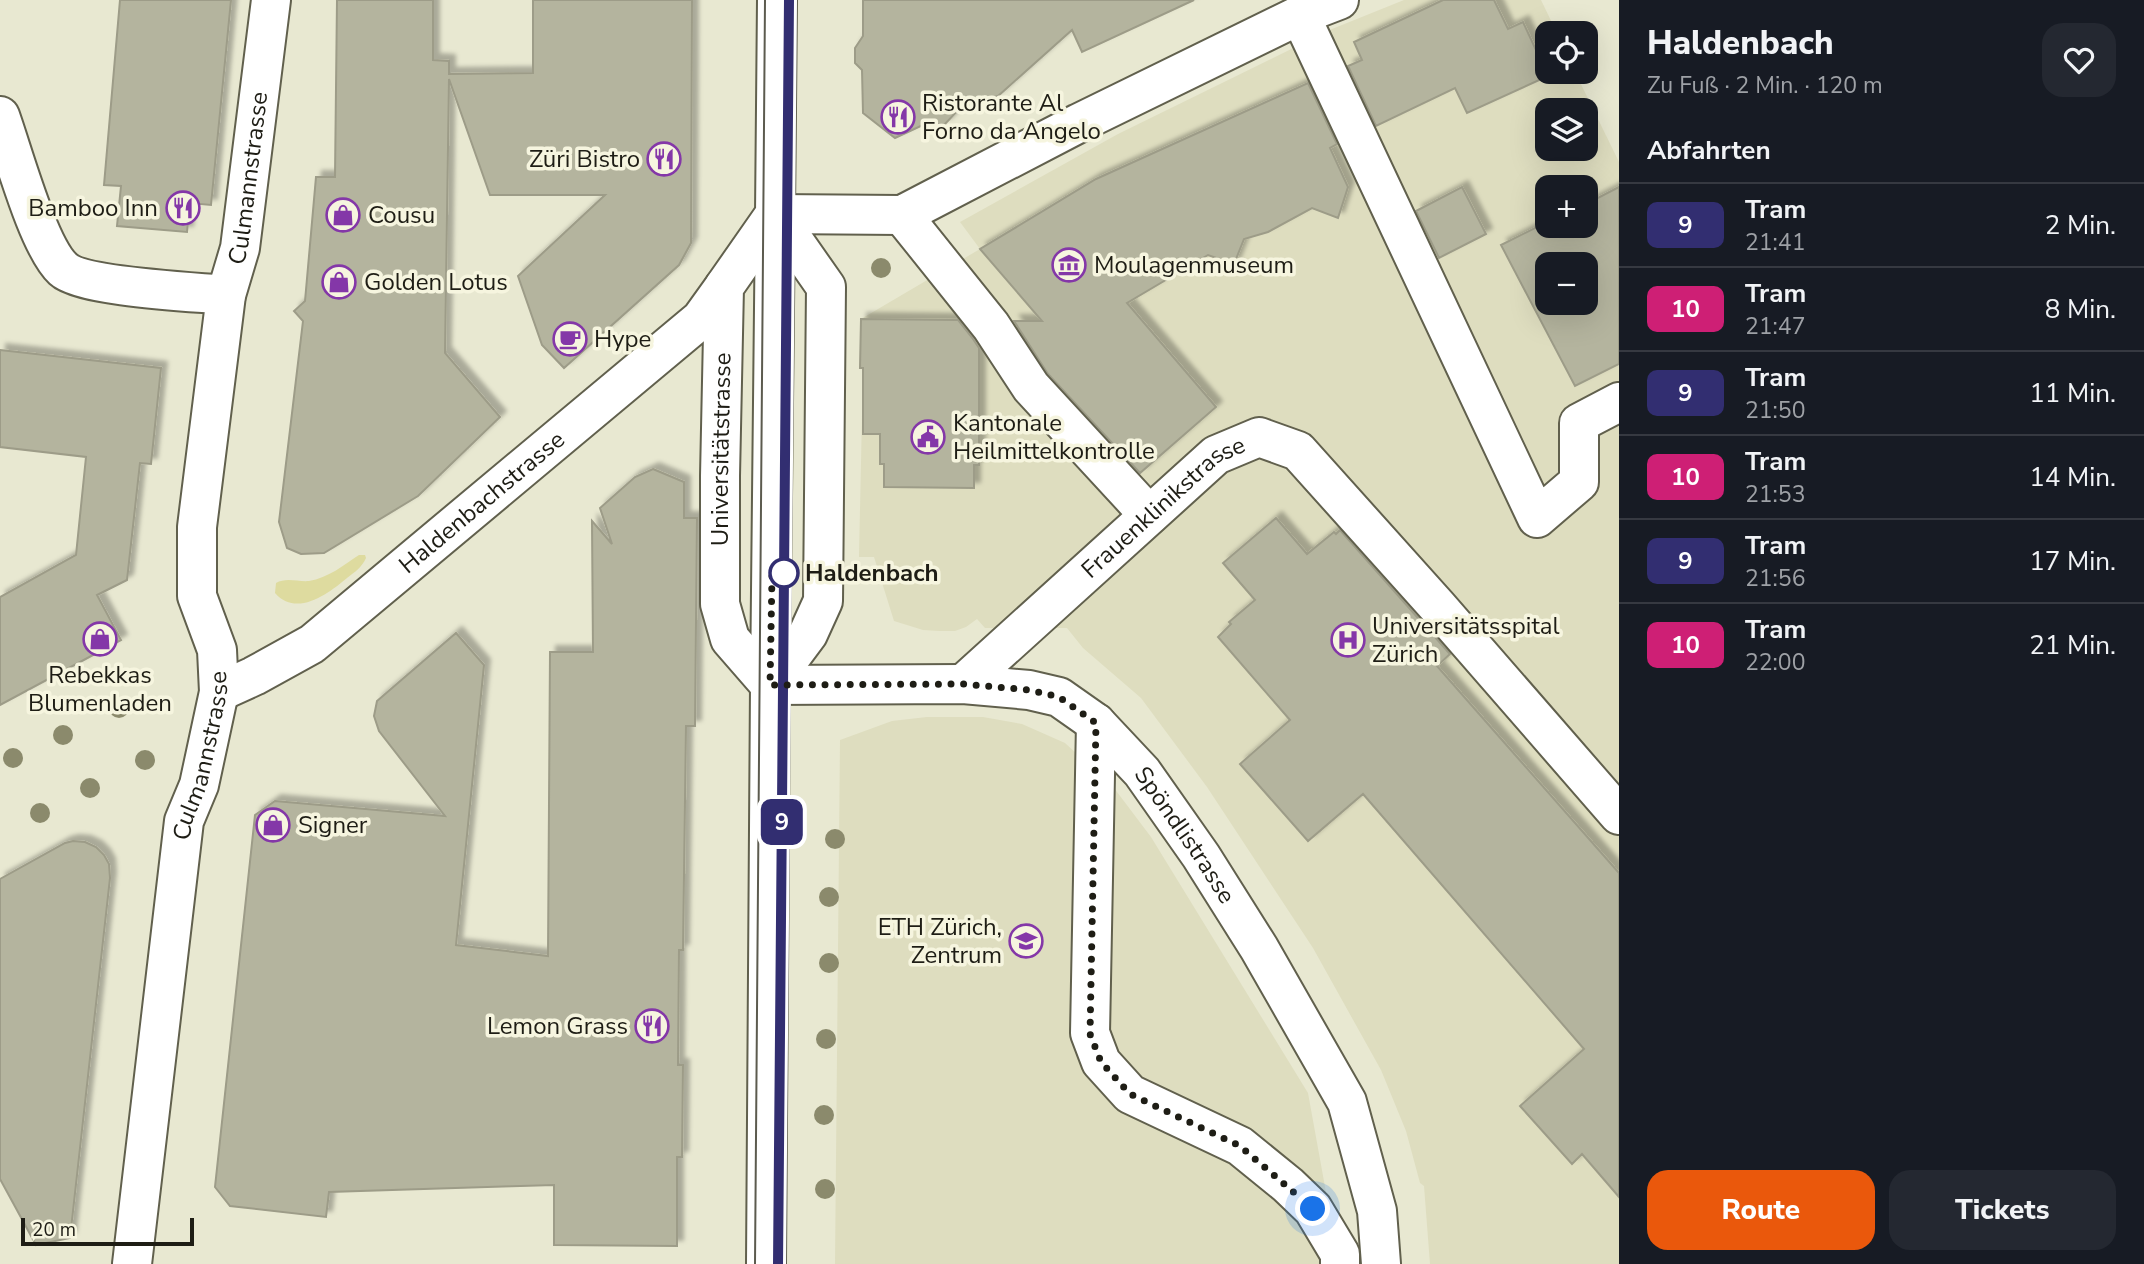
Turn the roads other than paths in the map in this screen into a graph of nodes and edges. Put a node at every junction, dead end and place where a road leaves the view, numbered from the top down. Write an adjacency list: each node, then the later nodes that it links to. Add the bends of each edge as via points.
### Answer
1 (271, 0): 9 (street, Culmannstrasse, via 240,248)
2 (777, 0): 6 (street)
3 (1339, 0): 4 (street)
4 (1300, 15): 7 (street); 10 (street, via 1537,517 1579,482 1579,423)
5 (0, 116): 9 (street, via 44,241 64,271 92,281)
6 (775, 214): 7 (street); 8 (street); 13 (street); 13 (street, via 826,287 823,601 808,634)
7 (902, 215): 11 (street, via 991,326 1031,387)
8 (724, 287): 13 (street, Universitätstrasse, via 720,604 730,639); 14 (street, Haldenbachstrasse, via 701,319 313,644)
9 (226, 295): 14 (street, Culmannstrasse, via 197,527 197,596 217,650)
10 (1619, 402)
11 (1149, 515): 12 (street, Frauenklinikstrasse); 16 (street, Frauenklinikstrasse, via 1216,455 1259,437 1298,451)
12 (963, 684): 13 (street, Spöndlistrasse); 15 (street, Spöndlistrasse, via 1059,697)
13 (770, 685): 18 (street)
14 (219, 692): 17 (street, Culmannstrasse, via 199,785 184,821)
15 (1096, 723): 19 (street, via 1090,1034 1101,1062 1130,1094 1240,1146 1288,1185 1313,1209 1340,1254); 20 (street, Spöndlistrasse, via 1142,772 1201,856 1348,1102 1377,1211)
16 (1619, 815)
17 (132, 1264)
18 (766, 1264)
19 (1340, 1264)
20 (1381, 1264)

